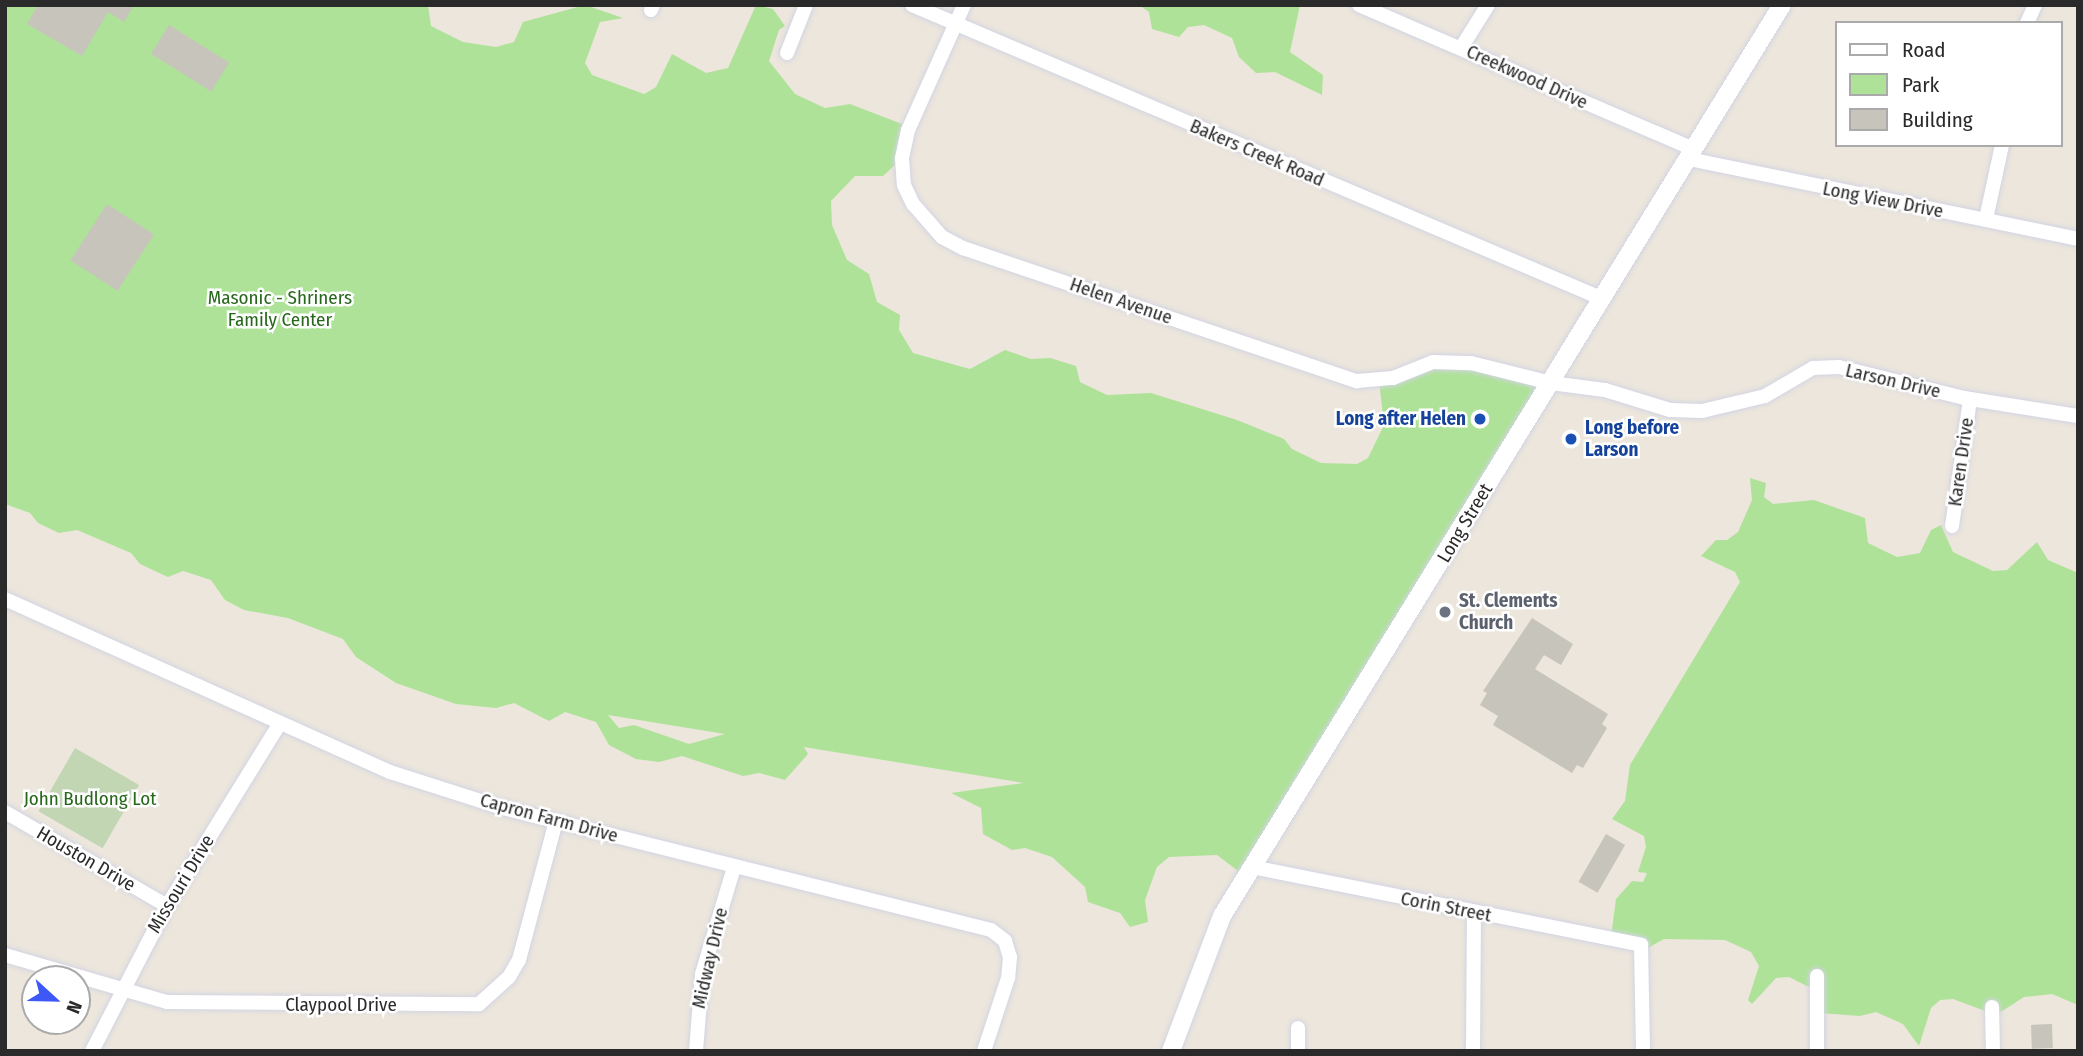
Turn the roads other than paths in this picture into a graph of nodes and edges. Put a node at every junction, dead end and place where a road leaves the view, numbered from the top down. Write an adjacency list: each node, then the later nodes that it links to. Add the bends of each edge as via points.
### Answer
1 (806, 5): 9 (street)
2 (912, 5): 7 (street, Bakers Creek Road)
3 (964, 5): 7 (street, Helen Avenue)
4 (1359, 5): 8 (street, Creekwood Drive)
5 (1488, 5): 8 (street)
6 (1782, 5): 11 (street, Long Street)
7 (955, 25): 14 (street, Bakers Creek Road); 15 (street, Helen Avenue, via 908,130 902,158 904,185 913,205 942,237 976,253 1357,381 1393,378 1433,362 1471,363)
8 (1461, 48): 11 (street, Creekwood Drive)
9 (788, 53)
10 (2002, 147): 12 (street)
11 (1692, 155): 12 (street, Long View Drive); 14 (street, Long Street)
12 (1986, 219): 13 (street, Long View Drive)
13 (2078, 239)
14 (1603, 299): 15 (street, Long Street)
15 (1551, 383): 16 (street, Larson Drive, via 1605,390 1670,410 1702,411 1765,396 1814,368 1839,367); 24 (street, Long Street)
16 (1970, 399): 17 (street, Larson Drive); 18 (street, Karen Drive)
17 (2078, 416)
18 (1952, 526)
19 (5, 598): 20 (street, Capron Farm Drive)
20 (280, 723): 22 (street, Capron Farm Drive, via 390,772); 25 (street, Missouri Drive)
21 (5, 812): 25 (street, Houston Drive)
22 (556, 821): 23 (street, Capron Farm Drive); 29 (street, Claypool Drive, via 519,960 509,977 479,1004 214,1005 167,1002)
23 (734, 867): 33 (street, Midway Drive, via 702,974); 34 (street, Capron Farm Drive, via 991,930 1005,941 1010,957 1008,978)
24 (1252, 867): 26 (street, Corin Street); 35 (street, Long Street, via 1222,916)
25 (167, 906): 29 (street, Missouri Drive)
26 (1474, 912): 37 (street); 38 (street, Corin Street, via 1641,945)
27 (5, 955): 29 (street, Claypool Drive)
28 (1817, 975): 39 (street)
29 (121, 990): 32 (street, Missouri Drive)
30 (1992, 1007): 40 (street)
31 (1298, 1028): 36 (street)
32 (92, 1051)
33 (696, 1051)
34 (984, 1051)
35 (1171, 1051)
36 (1298, 1051)
37 (1473, 1051)
38 (1643, 1051)
39 (1817, 1051)
40 (1993, 1051)

